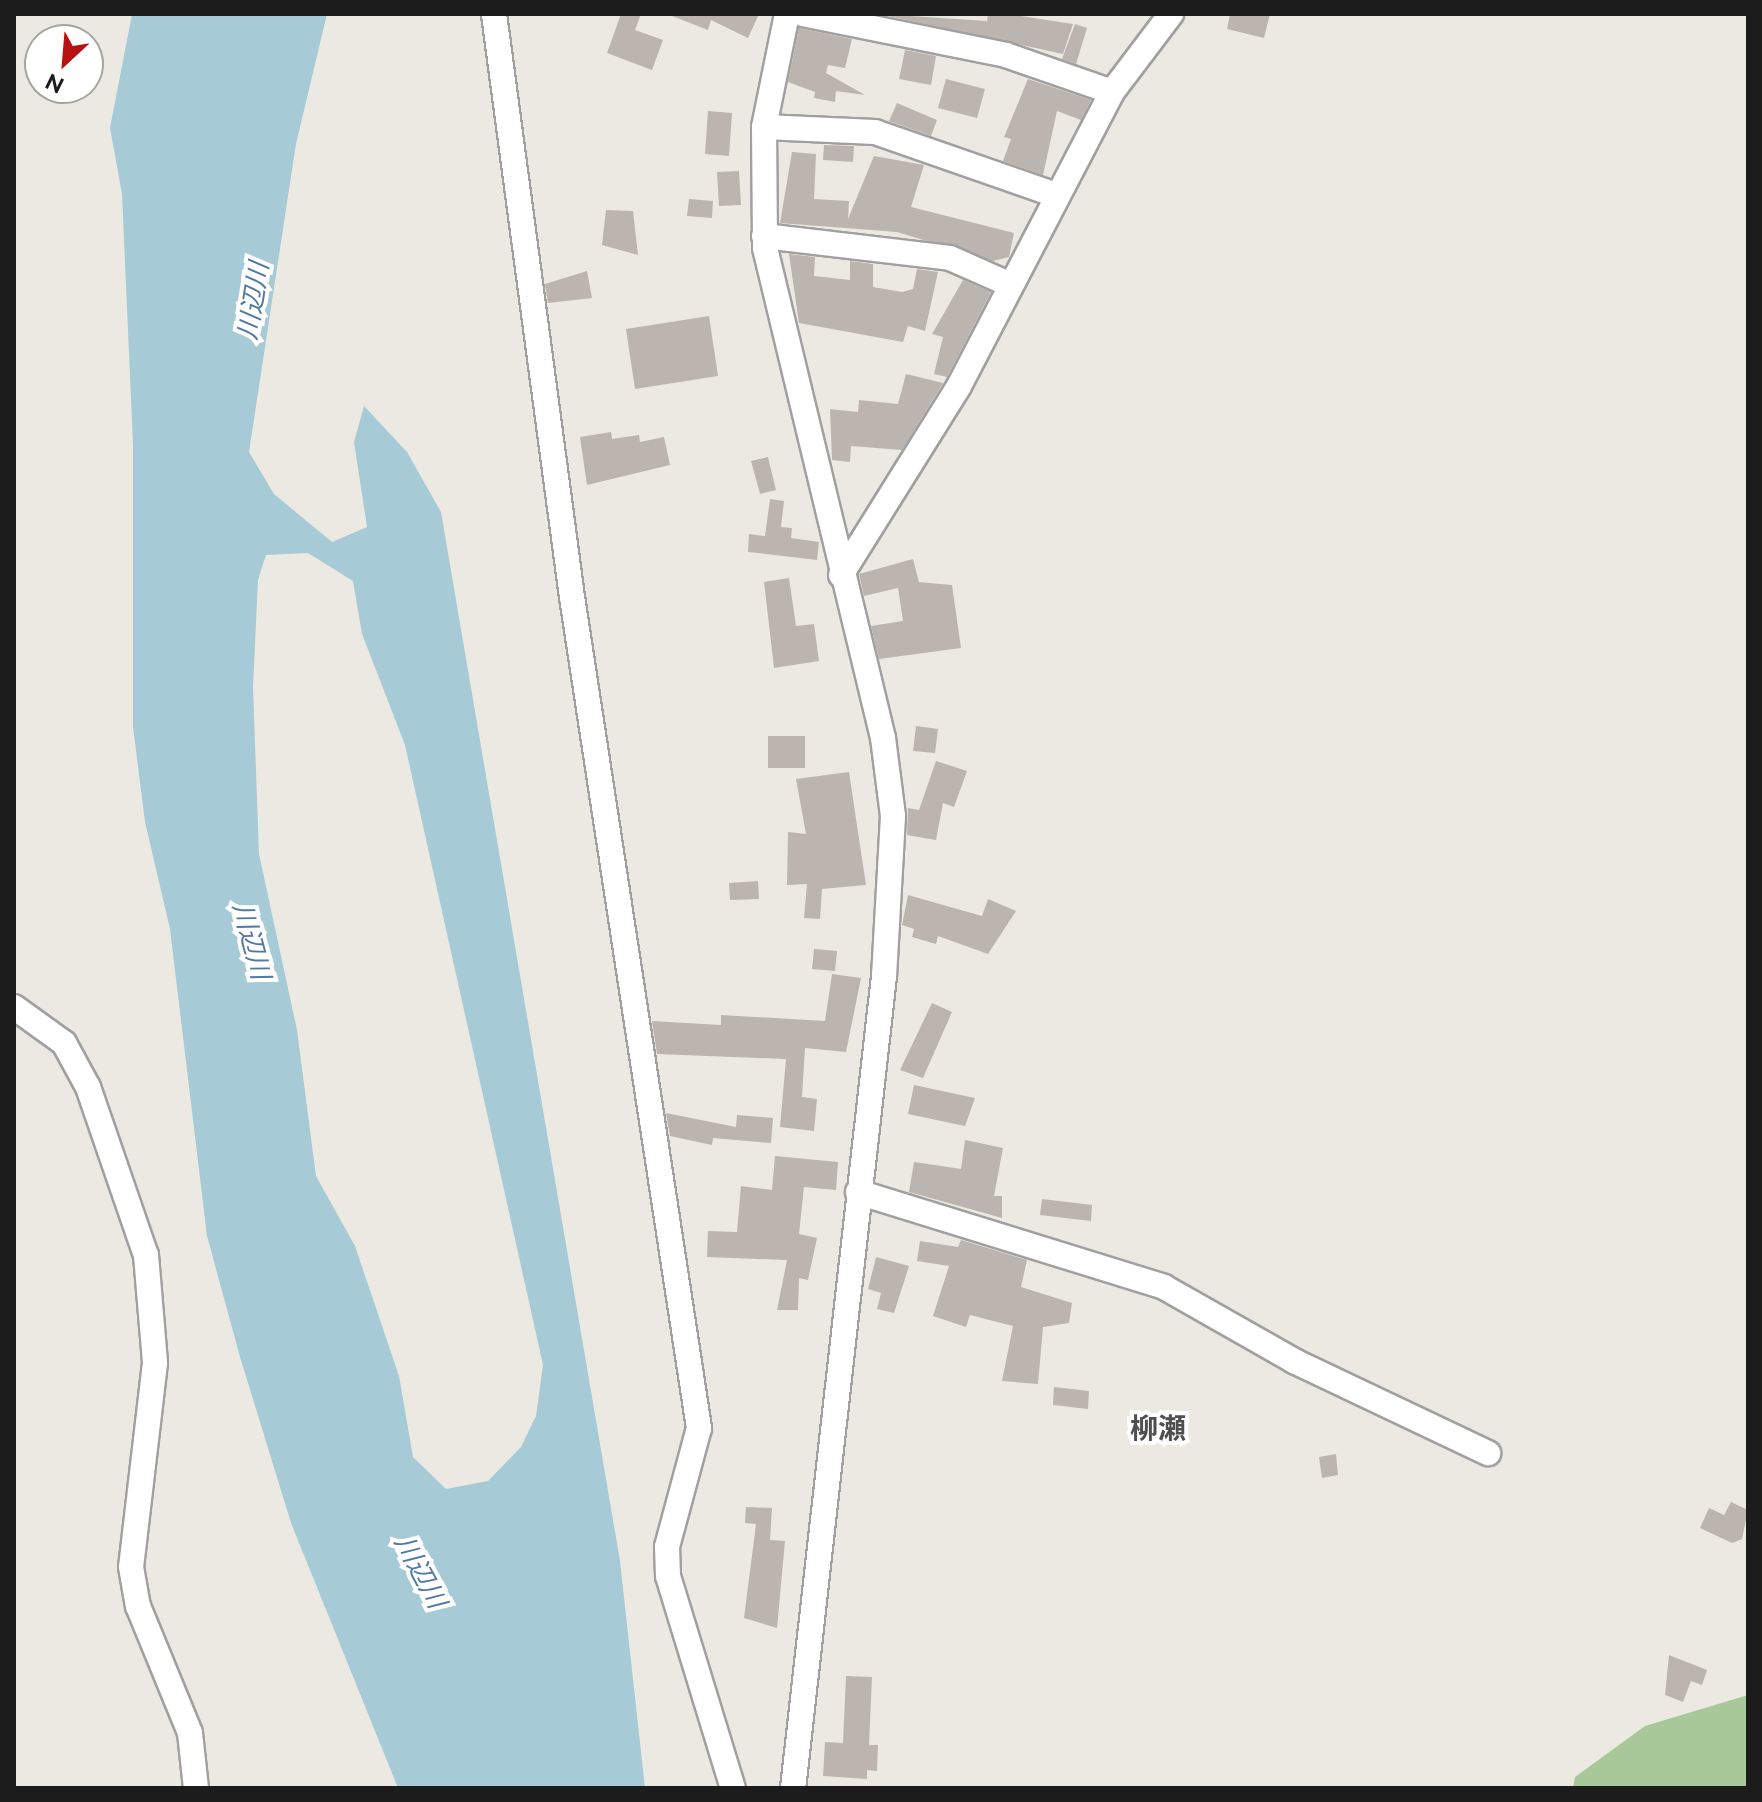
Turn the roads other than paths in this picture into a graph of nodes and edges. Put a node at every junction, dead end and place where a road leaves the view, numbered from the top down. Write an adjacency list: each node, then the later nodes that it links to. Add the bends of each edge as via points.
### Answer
1 (494, 14): 15 (street, via 572,597 699,1428 667,1547 668,1576)
2 (787, 14): 6 (street)
3 (803, 14): 5 (street, via 1006,55)
4 (1171, 14): 5 (street)
5 (1112, 92): 7 (street)
6 (764, 127): 7 (street, via 875,132); 8 (street)
7 (1056, 195): 9 (street)
8 (764, 236): 9 (street, via 950,258); 10 (street)
9 (1011, 285): 10 (street)
10 (841, 575): 12 (street, via 883,738 893,816 884,976)
11 (14, 1007): 14 (street, via 64,1043 88,1087 146,1255 155,1363 131,1567 138,1606 190,1733)
12 (858, 1192): 13 (street, via 1164,1287 1294,1361); 16 (street)
13 (1488, 1453)
14 (196, 1788)
15 (733, 1788)
16 (793, 1788)

